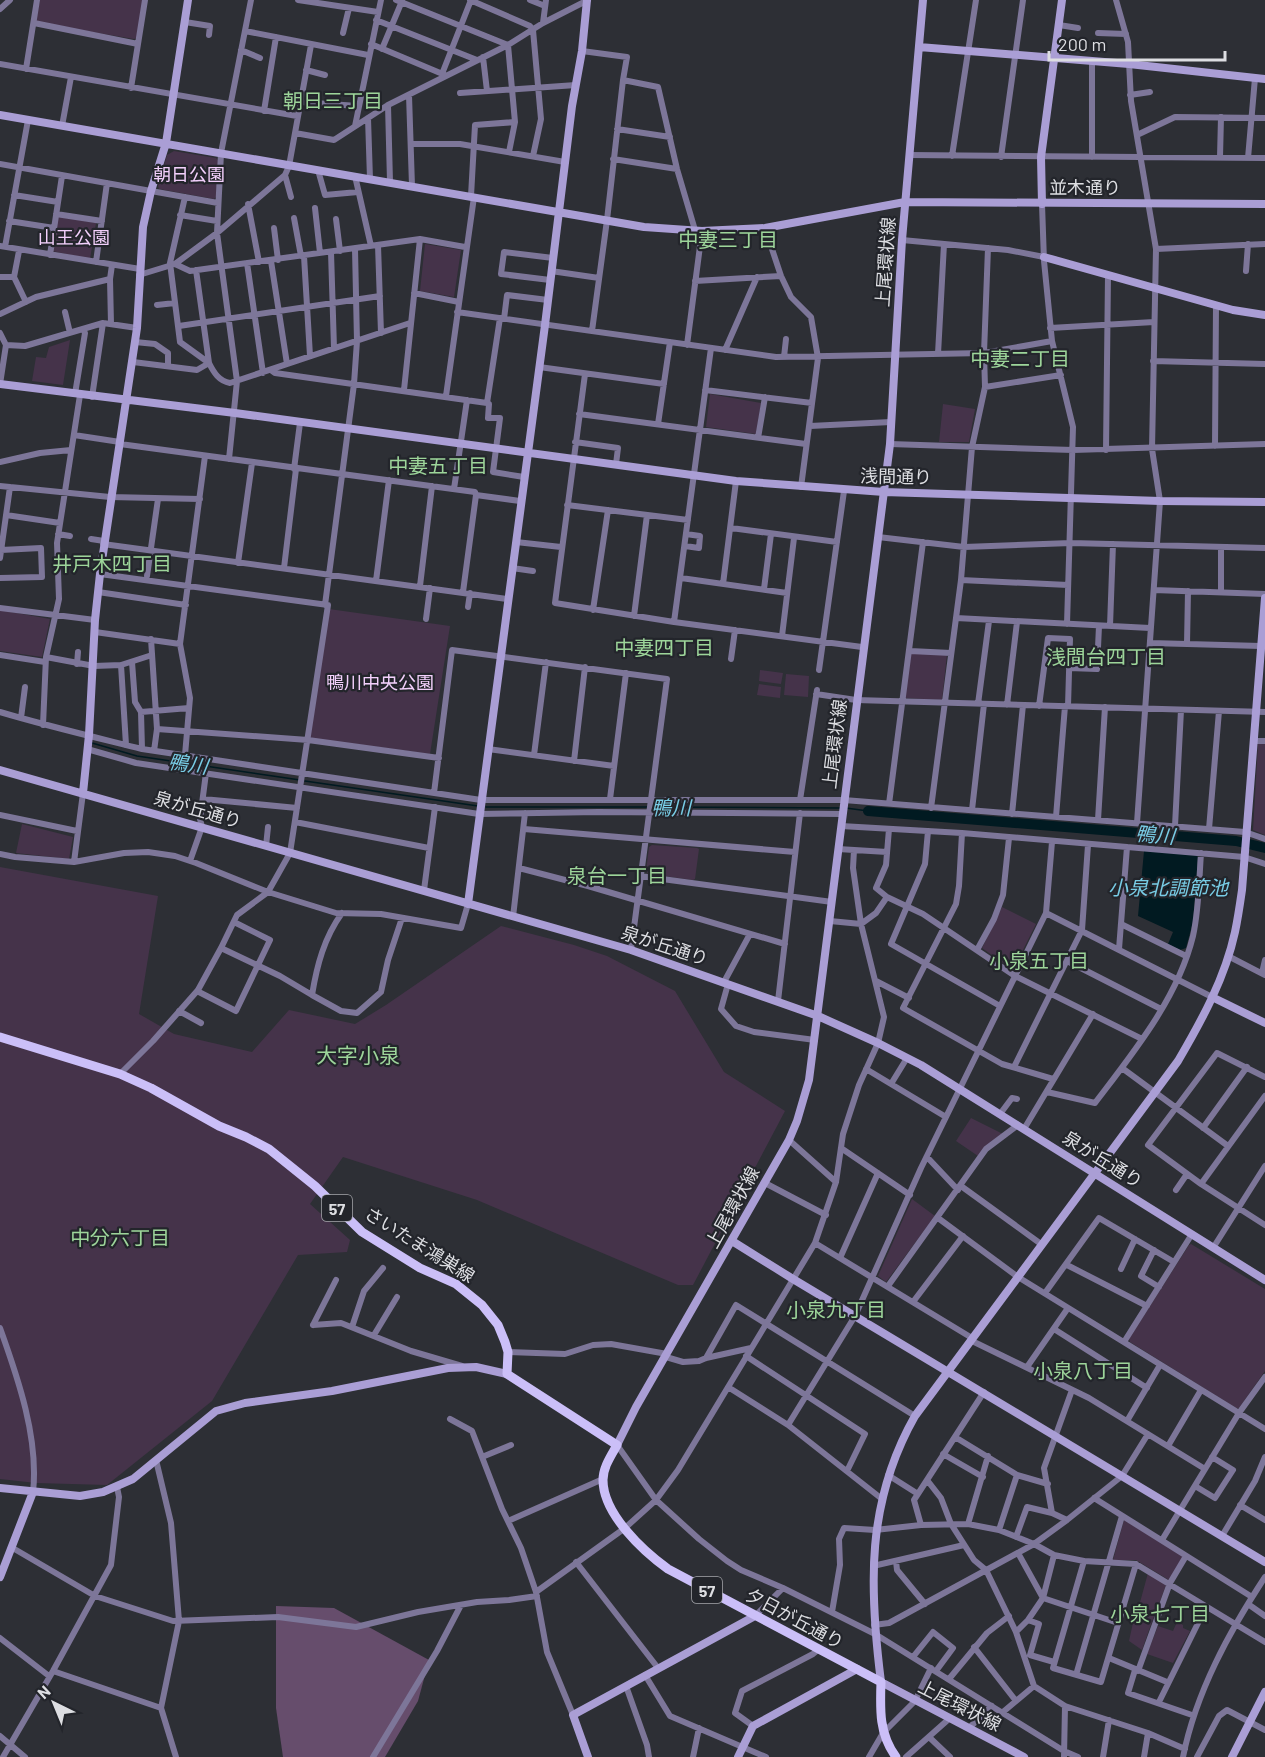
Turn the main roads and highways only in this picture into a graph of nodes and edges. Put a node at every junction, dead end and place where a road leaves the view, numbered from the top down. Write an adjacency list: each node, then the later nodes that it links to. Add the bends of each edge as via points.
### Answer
1 (0, 1036): 2 (main road, さいたま鴻巣線 / 57, via 120,1074 269,1149 315,1186 362,1232 469,1293 491,1315 502,1334 508,1352 507,1374 616,1445)
2 (603, 1479): 3 (main road, 夕日が丘通り / 57, via 611,1508 647,1554 668,1569 881,1682 881,1724)
3 (896, 1757)

